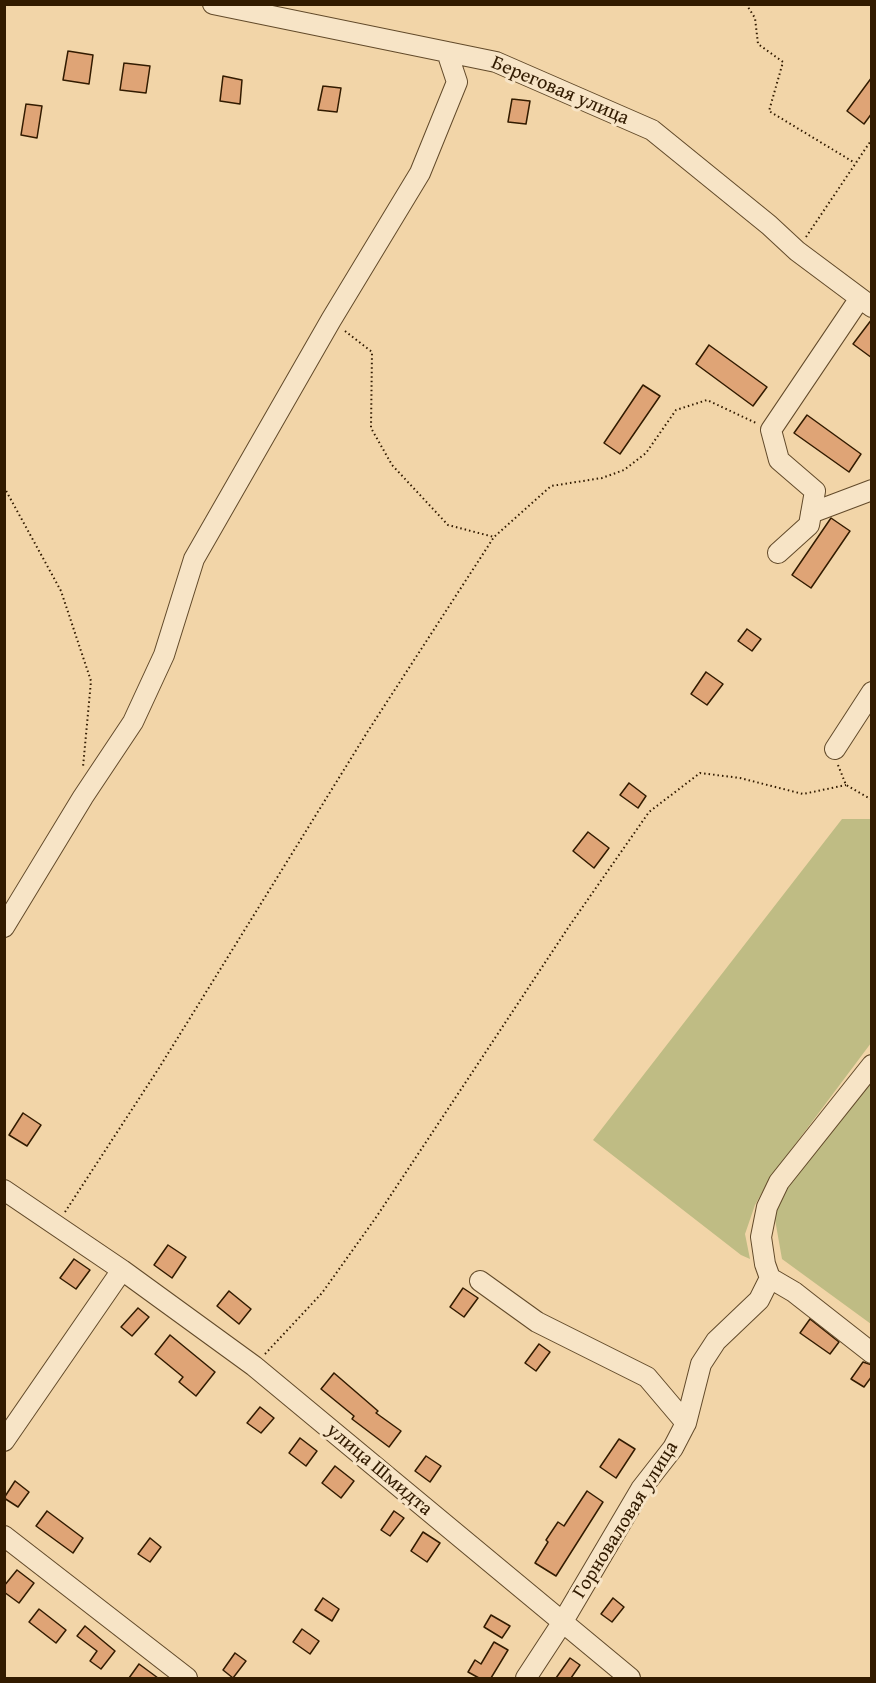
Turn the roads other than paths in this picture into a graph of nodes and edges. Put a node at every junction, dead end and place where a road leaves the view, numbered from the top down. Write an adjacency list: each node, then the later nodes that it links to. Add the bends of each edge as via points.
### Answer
1 (213, 4): 2 (street, Береговая улица)
2 (447, 52): 3 (street, Береговая улица, via 496,62 652,130); 9 (street, via 457,82 420,173 194,559 164,656 134,722)
3 (866, 303): 5 (street, via 771,430 779,460 815,491)
4 (872, 490): 5 (street)
5 (811, 513): 6 (street, via 809,525)
6 (778, 553)
7 (872, 692): 8 (street)
8 (834, 749)
9 (4, 927)
10 (872, 1065): 13 (street, via 779,1182 767,1207 761,1237)
11 (4, 1190): 12 (street, улица Шмидта)
12 (122, 1270): 17 (street); 19 (street, улица Шмидта, via 254,1365)
13 (770, 1278): 15 (street); 16 (street, via 759,1300 716,1341 701,1364)
14 (480, 1281): 16 (street, Горноваловая улица, via 537,1322 647,1377)
15 (872, 1353)
16 (686, 1424): 19 (street, Горноваловая улица)
17 (4, 1441)
18 (4, 1536): 20 (street)
19 (562, 1623): 21 (street, Горноваловая улица); 22 (street, улица Шмидта)
20 (187, 1678)
21 (526, 1678)
22 (630, 1678)

